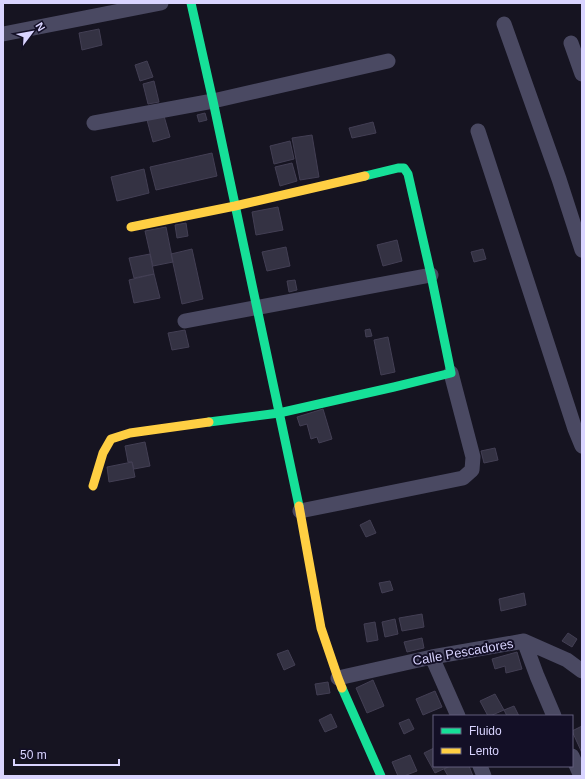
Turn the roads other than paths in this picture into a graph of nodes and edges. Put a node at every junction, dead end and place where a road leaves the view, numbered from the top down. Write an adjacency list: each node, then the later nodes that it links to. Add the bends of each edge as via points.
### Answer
1 (161, 3): 4 (street)
2 (191, 3): 8 (street)
3 (504, 24): 13 (street)
4 (3, 34)
5 (571, 43): 7 (street)
6 (388, 61): 8 (street)
7 (582, 74)
8 (213, 101): 9 (street); 11 (street)
9 (94, 123)
10 (478, 131): 19 (street)
11 (235, 206): 12 (street); 14 (street, via 404,168 408,174); 15 (street)
12 (131, 227)
13 (582, 250)
14 (431, 275): 15 (street); 17 (street)
15 (257, 308): 16 (street); 18 (street)
16 (185, 321)
17 (451, 373): 18 (street); 21 (street, via 473,456 472,470 463,478)
18 (279, 413): 20 (street, via 130,432 111,439 103,453); 21 (street)
19 (582, 446)
20 (93, 486)
21 (300, 511): 25 (street, via 322,628)
22 (524, 641): 23 (street, Calle Pescadores); 24 (street, Calle Pescadores, via 567,660); 27 (street)
23 (432, 657): 25 (street, Calle Pescadores); 26 (street)
24 (582, 671)
25 (338, 678): 29 (street)
26 (458, 715)
27 (554, 715)
28 (573, 758): 30 (street)
29 (381, 776)
30 (581, 776)

